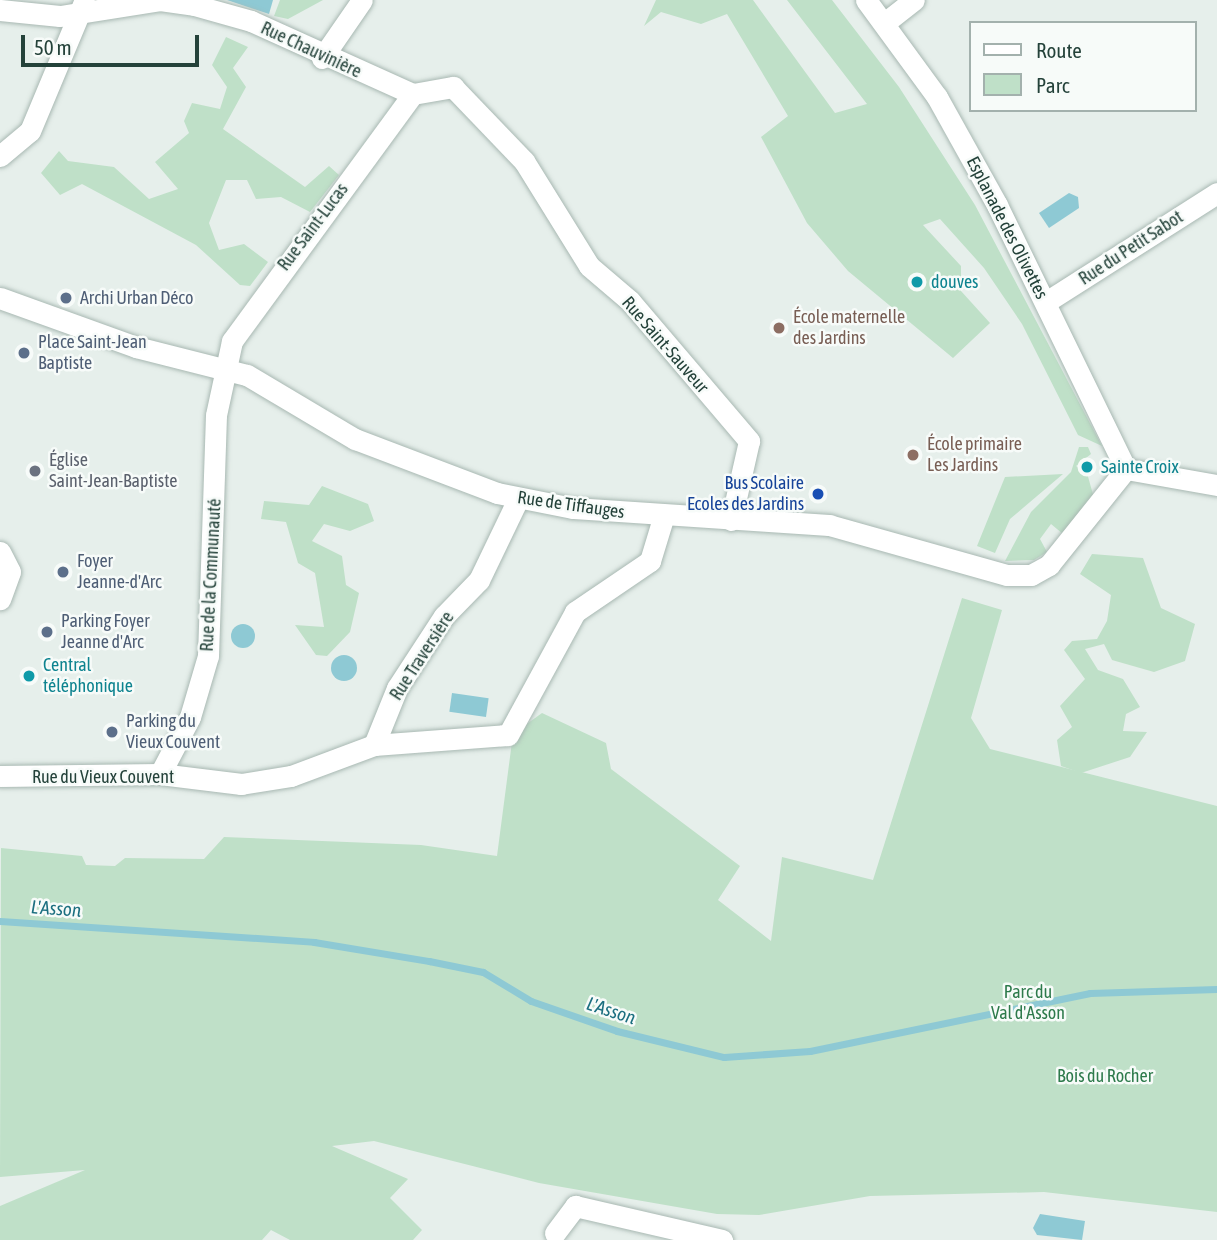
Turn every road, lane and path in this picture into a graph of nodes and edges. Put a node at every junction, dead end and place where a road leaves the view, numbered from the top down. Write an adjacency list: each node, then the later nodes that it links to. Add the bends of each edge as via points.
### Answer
1 (362, 0): 7 (street)
2 (866, 0): 6 (street, Esplanade des Olivettes)
3 (914, 0): 6 (street)
4 (83, 5): 5 (street, Rue Chauvinière, via 60,16); 7 (street, Rue Chauvinière, via 160,0 194,5 251,21); 9 (street, via 30,131)
5 (0, 10)
6 (887, 21): 12 (street, Esplanade des Olivettes, via 937,97)
7 (322, 58): 8 (street, Rue Chauvinière)
8 (413, 94): 13 (street, Rue Saint-Lucas, via 261,295 232,341); 18 (street, Rue Saint-Sauveur, via 453,87 524,161 589,266 630,301 749,441)
9 (0, 156)
10 (1217, 193): 12 (street, Rue du Petit Sabot)
11 (0, 298): 13 (street, Rue de Tiffauges, via 136,347)
12 (1046, 302): 14 (street, Esplanade des Olivettes)
13 (226, 367): 16 (street, Rue de Tiffauges, via 355,439); 22 (street, Rue de la Communauté, via 216,415 208,656 190,717)
14 (1126, 469): 15 (street); 18 (street, Rue de Tiffauges, via 1067,548 1031,575 989,571 829,524)
15 (1217, 485)
16 (518, 499): 17 (street, Rue de Tiffauges); 21 (street, Rue Traversière, via 479,580 444,616 397,688)
17 (664, 515): 18 (street, Rue de Tiffauges); 21 (street, Rue du Vieux Couvent, via 650,561 575,612 508,735)
18 (731, 520)
19 (0, 552): 20 (street, via 10,572)
20 (0, 599)
21 (374, 745): 22 (street, Rue du Vieux Couvent, via 291,776 241,784)
22 (160, 774): 23 (street, Rue du Vieux Couvent)
23 (0, 776)
24 (555, 1233): 25 (street, via 575,1206)
25 (722, 1240)

